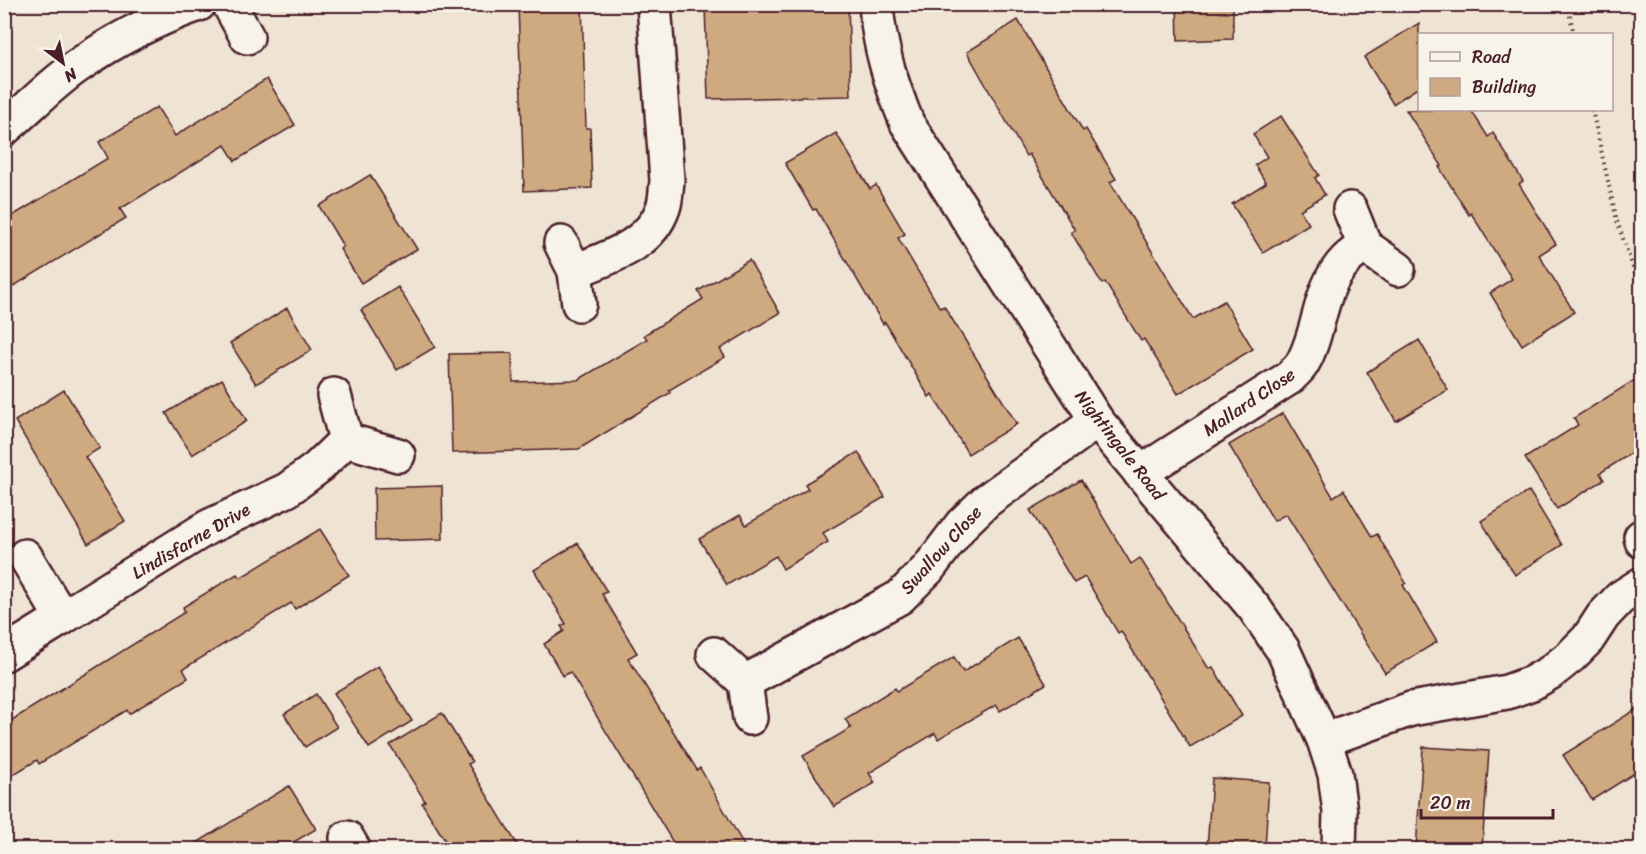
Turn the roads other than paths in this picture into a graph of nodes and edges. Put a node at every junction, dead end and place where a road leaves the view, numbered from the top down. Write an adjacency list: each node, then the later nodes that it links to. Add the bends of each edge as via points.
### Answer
1 (199, 4): 6 (street, via 173,13 77,66)
2 (229, 4): 5 (street)
3 (654, 4): 10 (street, via 667,180 664,207 653,228 617,254 568,257)
4 (876, 4): 12 (street, Nightingale Road, via 888,76 907,123)
5 (247, 37)
6 (4, 129)
7 (1350, 209): 8 (street)
8 (1365, 246): 9 (street); 15 (street, Mallard Close, via 1345,260 1332,279 1301,366 1289,378)
9 (1398, 269)
10 (579, 304)
11 (334, 395): 13 (street)
12 (1096, 421): 15 (street, Nightingale Road); 21 (street, Swallow Close, via 986,501 900,597)
13 (346, 440): 14 (street); 18 (street, Lindisfarne Drive, via 287,490 208,527)
14 (398, 455)
15 (1140, 473): 23 (street, Nightingale Road, via 1255,609 1283,650)
16 (25, 556): 18 (street)
17 (1641, 584): 23 (street, via 1603,615 1571,656 1532,683 1507,692 1411,710)
18 (62, 618): 19 (street, Lindisfarne Drive)
19 (4, 654)
20 (714, 654): 21 (street)
21 (745, 682): 22 (street)
22 (750, 718)
23 (1324, 740): 24 (street, Nightingale Road, via 1335,774)
24 (1339, 849)

